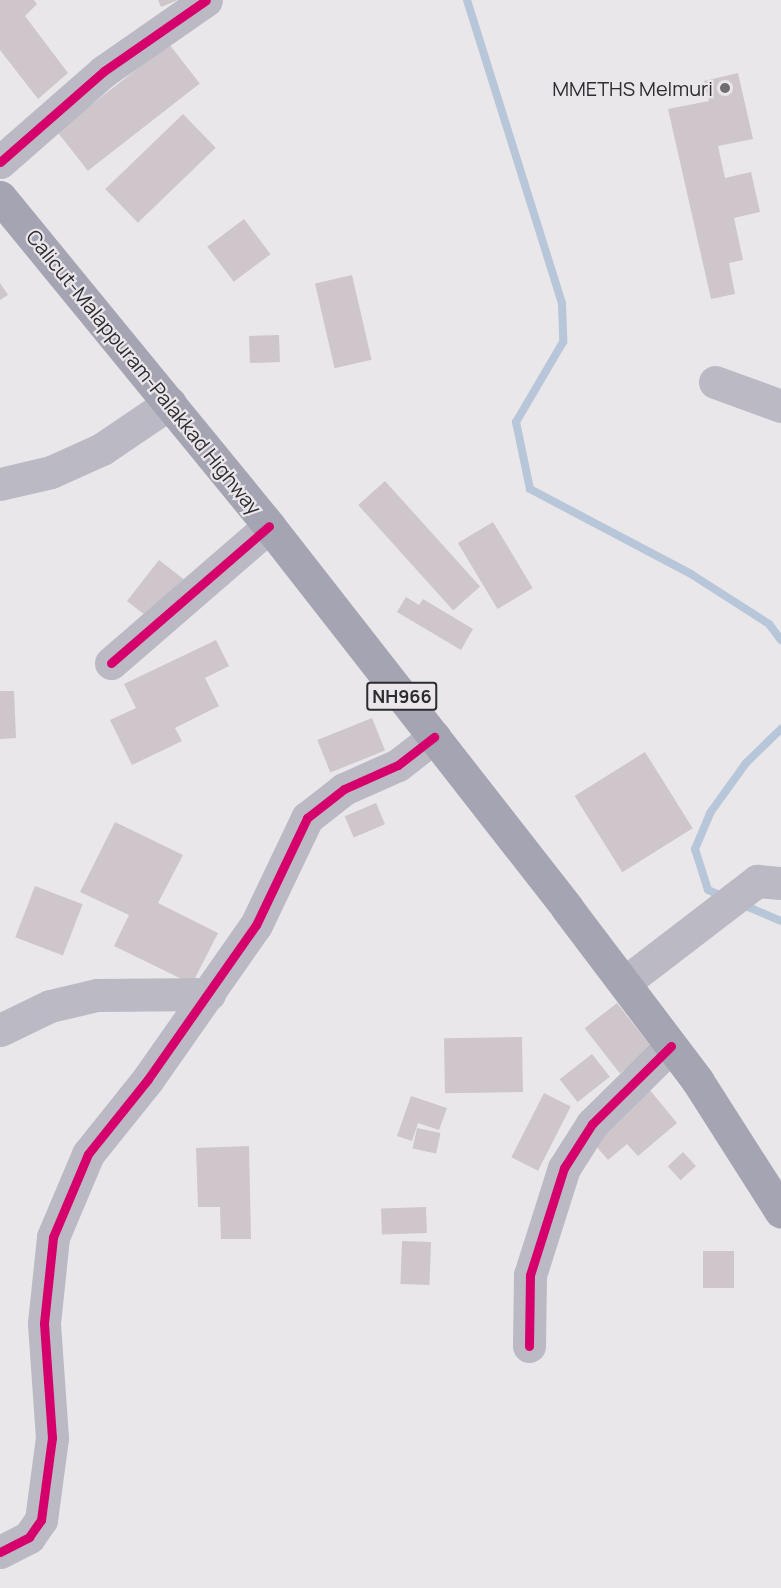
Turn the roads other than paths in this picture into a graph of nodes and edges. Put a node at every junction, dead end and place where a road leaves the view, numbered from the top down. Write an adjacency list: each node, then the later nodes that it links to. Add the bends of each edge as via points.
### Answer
1 (206, 0): 2 (street, via 104,71)
2 (0, 162)
3 (0, 197): 5 (highway, Calicut-Malappuram-Palakkad Highway / NH966)
4 (715, 382): 6 (street)
5 (170, 402): 7 (street, via 102,449 51,472); 8 (highway, Calicut-Malappuram-Palakkad Highway / NH966)
6 (781, 406)
7 (0, 484)
8 (269, 526): 9 (street); 10 (highway, Calicut-Malappuram-Palakkad Highway / NH966)
9 (111, 663)
10 (434, 737): 12 (highway, Calicut-Malappuram-Palakkad Highway / NH966); 13 (street, via 398,765 344,789 307,818 256,926)
11 (769, 882): 12 (street)
12 (624, 983): 15 (highway, Calicut-Malappuram-Palakkad Highway / NH966)
13 (209, 994): 14 (street, via 97,995 50,1006); 18 (street, via 88,1154 60,1217 53,1238 44,1323 52,1438 48,1487 40,1520 29,1537)
14 (0, 1030)
15 (672, 1046): 16 (highway, Calicut-Malappuram-Palakkad Highway / NH966); 17 (street, via 592,1124 564,1168 531,1275)
16 (781, 1212)
17 (529, 1346)
18 (0, 1552)

